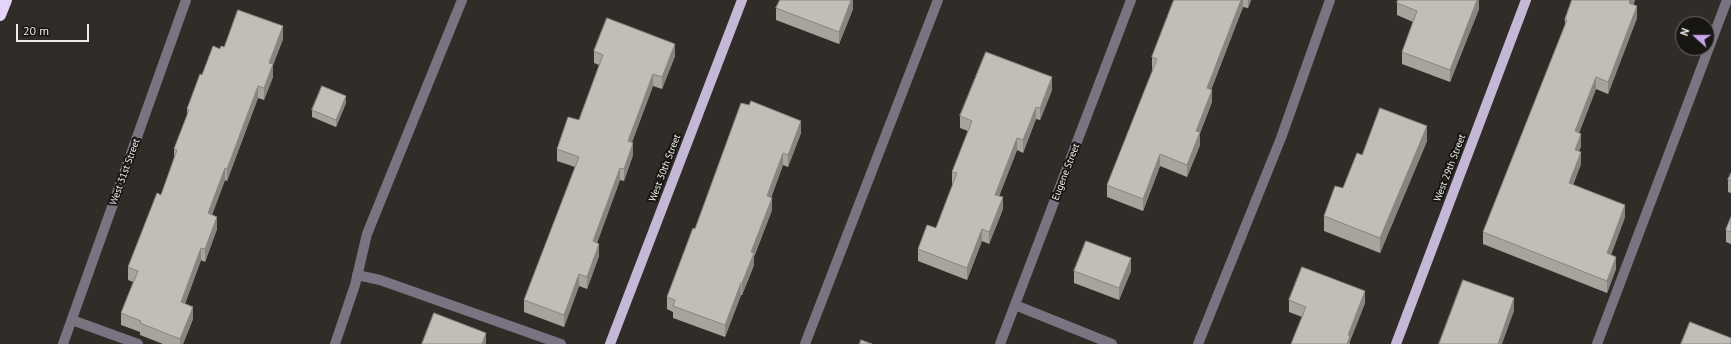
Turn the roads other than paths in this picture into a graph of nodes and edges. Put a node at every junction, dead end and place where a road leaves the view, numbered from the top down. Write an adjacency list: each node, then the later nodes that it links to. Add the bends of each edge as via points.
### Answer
1 (6, 0): 10 (highway)
2 (186, 0): 13 (street, West 31st Street)
3 (462, 0): 11 (street, via 367,234)
4 (742, 0): 18 (main road, West 30th Street)
5 (938, 0): 19 (street)
6 (1131, 0): 12 (street, Eugene Street)
7 (1330, 0): 22 (street, via 1281,138)
8 (1526, 0): 23 (main road, West 29th Street)
9 (1727, 0): 24 (street)
10 (0, 15)
11 (357, 275): 16 (street); 17 (street, via 380,280)
12 (1015, 305): 20 (street, Eugene Street); 21 (street)
13 (72, 320): 14 (street, West 31st Street); 15 (street)
14 (63, 344)
15 (138, 344)
16 (335, 344)
17 (561, 344)
18 (610, 344)
19 (805, 344)
20 (1000, 344)
21 (1112, 344)
22 (1198, 344)
23 (1396, 344)
24 (1597, 344)

